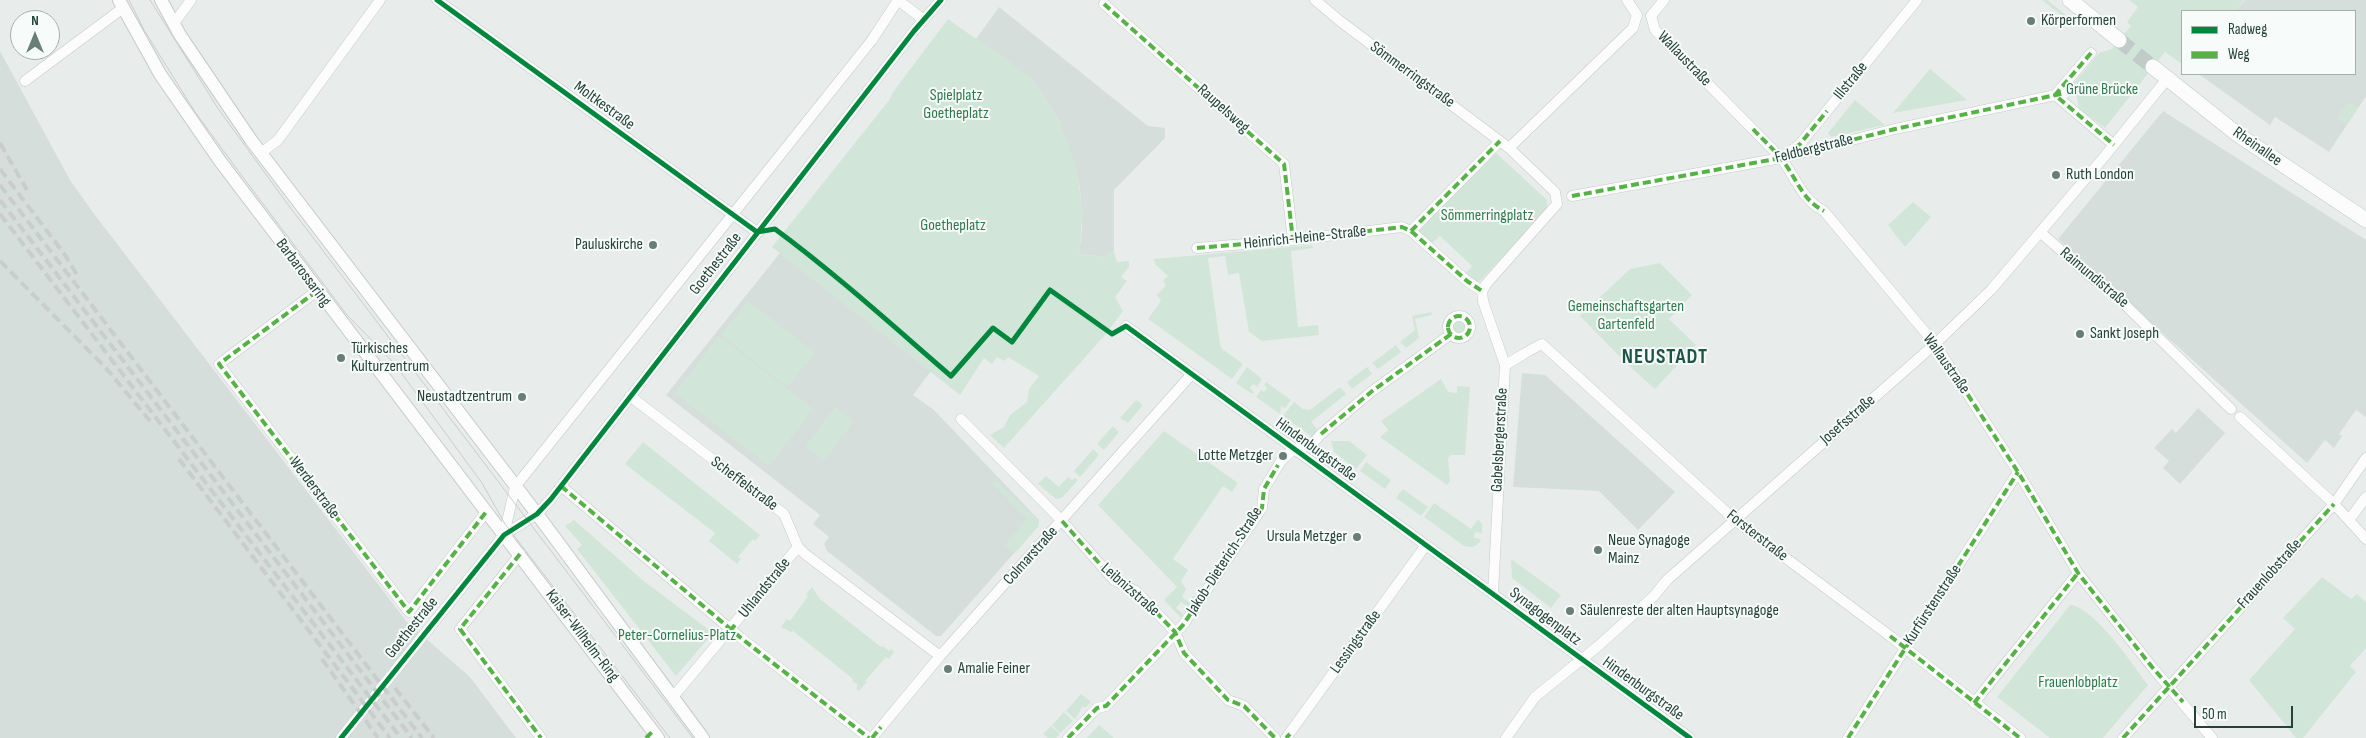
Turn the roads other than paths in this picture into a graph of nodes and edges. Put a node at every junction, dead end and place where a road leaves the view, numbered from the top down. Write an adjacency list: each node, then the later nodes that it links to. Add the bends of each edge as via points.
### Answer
1 (162, 0): 15 (street)
2 (191, 0): 15 (street)
3 (380, 0): 25 (street, via 278,140)
4 (437, 0): 28 (street, Moltkestraße)
5 (898, 0): 14 (street); 28 (street, Goethestraße, via 872,40)
6 (941, 0): 14 (street, Goethestraße)
7 (1315, 0): 22 (street, Sömmerringstraße)
8 (1627, 0): 24 (street, via 1637,16 1633,28)
9 (1664, 0): 26 (street, Wallaustraße, via 1651,16 1655,30)
10 (1917, 0): 26 (street, Illstraße, via 1800,144)
11 (2070, 0): 16 (main road)
12 (121, 4): 20 (street); 35 (street, Barbarossaring, via 160,74)
13 (1104, 4): 33 (street, Raupelsweg, via 1284,164)
14 (924, 20): 31 (street, Goethestraße)
15 (174, 23): 25 (street)
16 (2119, 40)
17 (2091, 53): 21 (street)
18 (2153, 68): 19 (main road, Rheinallee)
19 (2167, 79): 23 (street, Josefsstraße); 29 (main road, Rheinallee, via 2237,134)
20 (24, 81)
21 (2060, 94): 23 (street); 26 (street, Feldbergstraße, via 1895,129)
22 (1500, 140): 24 (street, Sömmerringstraße); 30 (street)
23 (2114, 145): 32 (street, Josefsstraße)
24 (1509, 148): 36 (street, via 1555,192 1557,204)
25 (261, 154): 49 (street)
26 (1781, 158): 27 (street, Feldbergstraße); 39 (street, Wallaustraße, via 1794,176 1799,190 1814,206 1824,211)
27 (1572, 196)
28 (732, 214): 31 (street, Moltkestraße); 49 (street, Goethestraße)
29 (2366, 220)
30 (1411, 231): 33 (street, Heinrich-Heine-Straße, via 1402,227); 36 (street, via 1466,281)
31 (757, 232): 42 (street, Goethestraße)
32 (2041, 233): 39 (street, Josefsstraße, via 1991,290); 43 (street, Raimundistraße, via 2108,287)
33 (1293, 240): 34 (street, Heinrich-Heine-Straße)
34 (1197, 248)
35 (317, 291): 53 (street, Barbarossaring); 65 (street, Werderstraße, via 219,364)
36 (1482, 291): 40 (street, Gabelsbergerstraße)
37 (1126, 326): 41 (street, Hindenburgstraße)
38 (1451, 334): 46 (street, Jakob-Dieterich-Straße, via 1371,392 1309,446)
39 (1935, 344): 48 (street, Wallaustraße); 55 (street, Josefsstraße)
40 (1505, 365): 55 (street, Forsterstraße, via 1542,344); 64 (street, Gabelsbergerstraße)
41 (1191, 375): 46 (street, Hindenburgstraße); 57 (street, Colmarstraße)
42 (630, 396): 50 (street, Goethestraße); 61 (street, Scheffelstraße, via 784,514)
43 (2232, 409)
44 (2240, 416): 52 (street)
45 (961, 419): 57 (street, Leibnizstraße)
46 (1294, 450): 60 (street, Hindenburgstraße); 67 (street, Jakob-Dieterich-Straße, via 1281,461 1264,488 1262,508 1183,625)
47 (2366, 458): 52 (street, Frauenlobstraße)
48 (2018, 472): 63 (street, Wallaustraße); 68 (street, Kurfürstenstraße)
49 (515, 486): 54 (street); 58 (street, Goethestraße)
50 (561, 486): 54 (street, Goethestraße); 66 (street)
51 (2366, 497): 56 (street)
52 (2334, 504): 56 (street); 71 (street, Frauenlobstraße)
53 (486, 512): 58 (street, Barbarossaring); 65 (street, Goethestraße)
54 (537, 514): 58 (street, Goethestraße); 72 (street)
55 (1735, 520): 68 (street, Forsterstraße); 70 (street, Josefsstraße)
56 (2349, 520): 59 (street)
57 (1062, 521): 67 (street, Leibnizstraße, via 1114,580 1136,590); 69 (street, Colmarstraße)
58 (504, 535): 62 (street, Kaiser-Wilhelm-Ring); 75 (street, Goethestraße)
59 (2366, 539)
60 (1426, 545): 64 (street, Hindenburgstraße); 81 (street, Lessingstraße)
61 (798, 547): 66 (street, Uhlandstraße); 69 (street, Scheffelstraße)
62 (520, 554): 74 (street, Kaiser-Wilhelm-Ring); 76 (street, via 460,629)
63 (2078, 573): 71 (street, Wallaustraße); 73 (street)
64 (1493, 593): 70 (street, Synagogenplatz)
65 (408, 612)
66 (731, 630): 72 (street, Uhlandstraße); 78 (street)
67 (1175, 632): 79 (street, Jakob-Dieterich-Straße, via 1106,706 1097,708); 80 (street, Leibnizstraße, via 1184,653 1209,680 1228,700 1244,706)
68 (1905, 648): 73 (street, Forsterstraße); 84 (street, Kurfürstenstraße)
69 (940, 656): 78 (street, Colmarstraße)
70 (1582, 660): 82 (street, Josefsstraße, via 1535,696); 83 (street, Hindenburgstraße)
71 (2169, 685): 86 (street); 87 (street, Wallaustraße)
72 (673, 697): 77 (street)
73 (1974, 703): 85 (street, Forsterstraße)
74 (652, 736)
75 (341, 738)
76 (541, 738)
77 (703, 738)
78 (870, 738)
79 (1068, 738)
80 (1275, 738)
81 (1286, 738)
82 (1506, 738)
83 (1690, 738)
84 (1848, 738)
85 (2020, 738)
86 (2123, 738)
87 (2212, 738)

